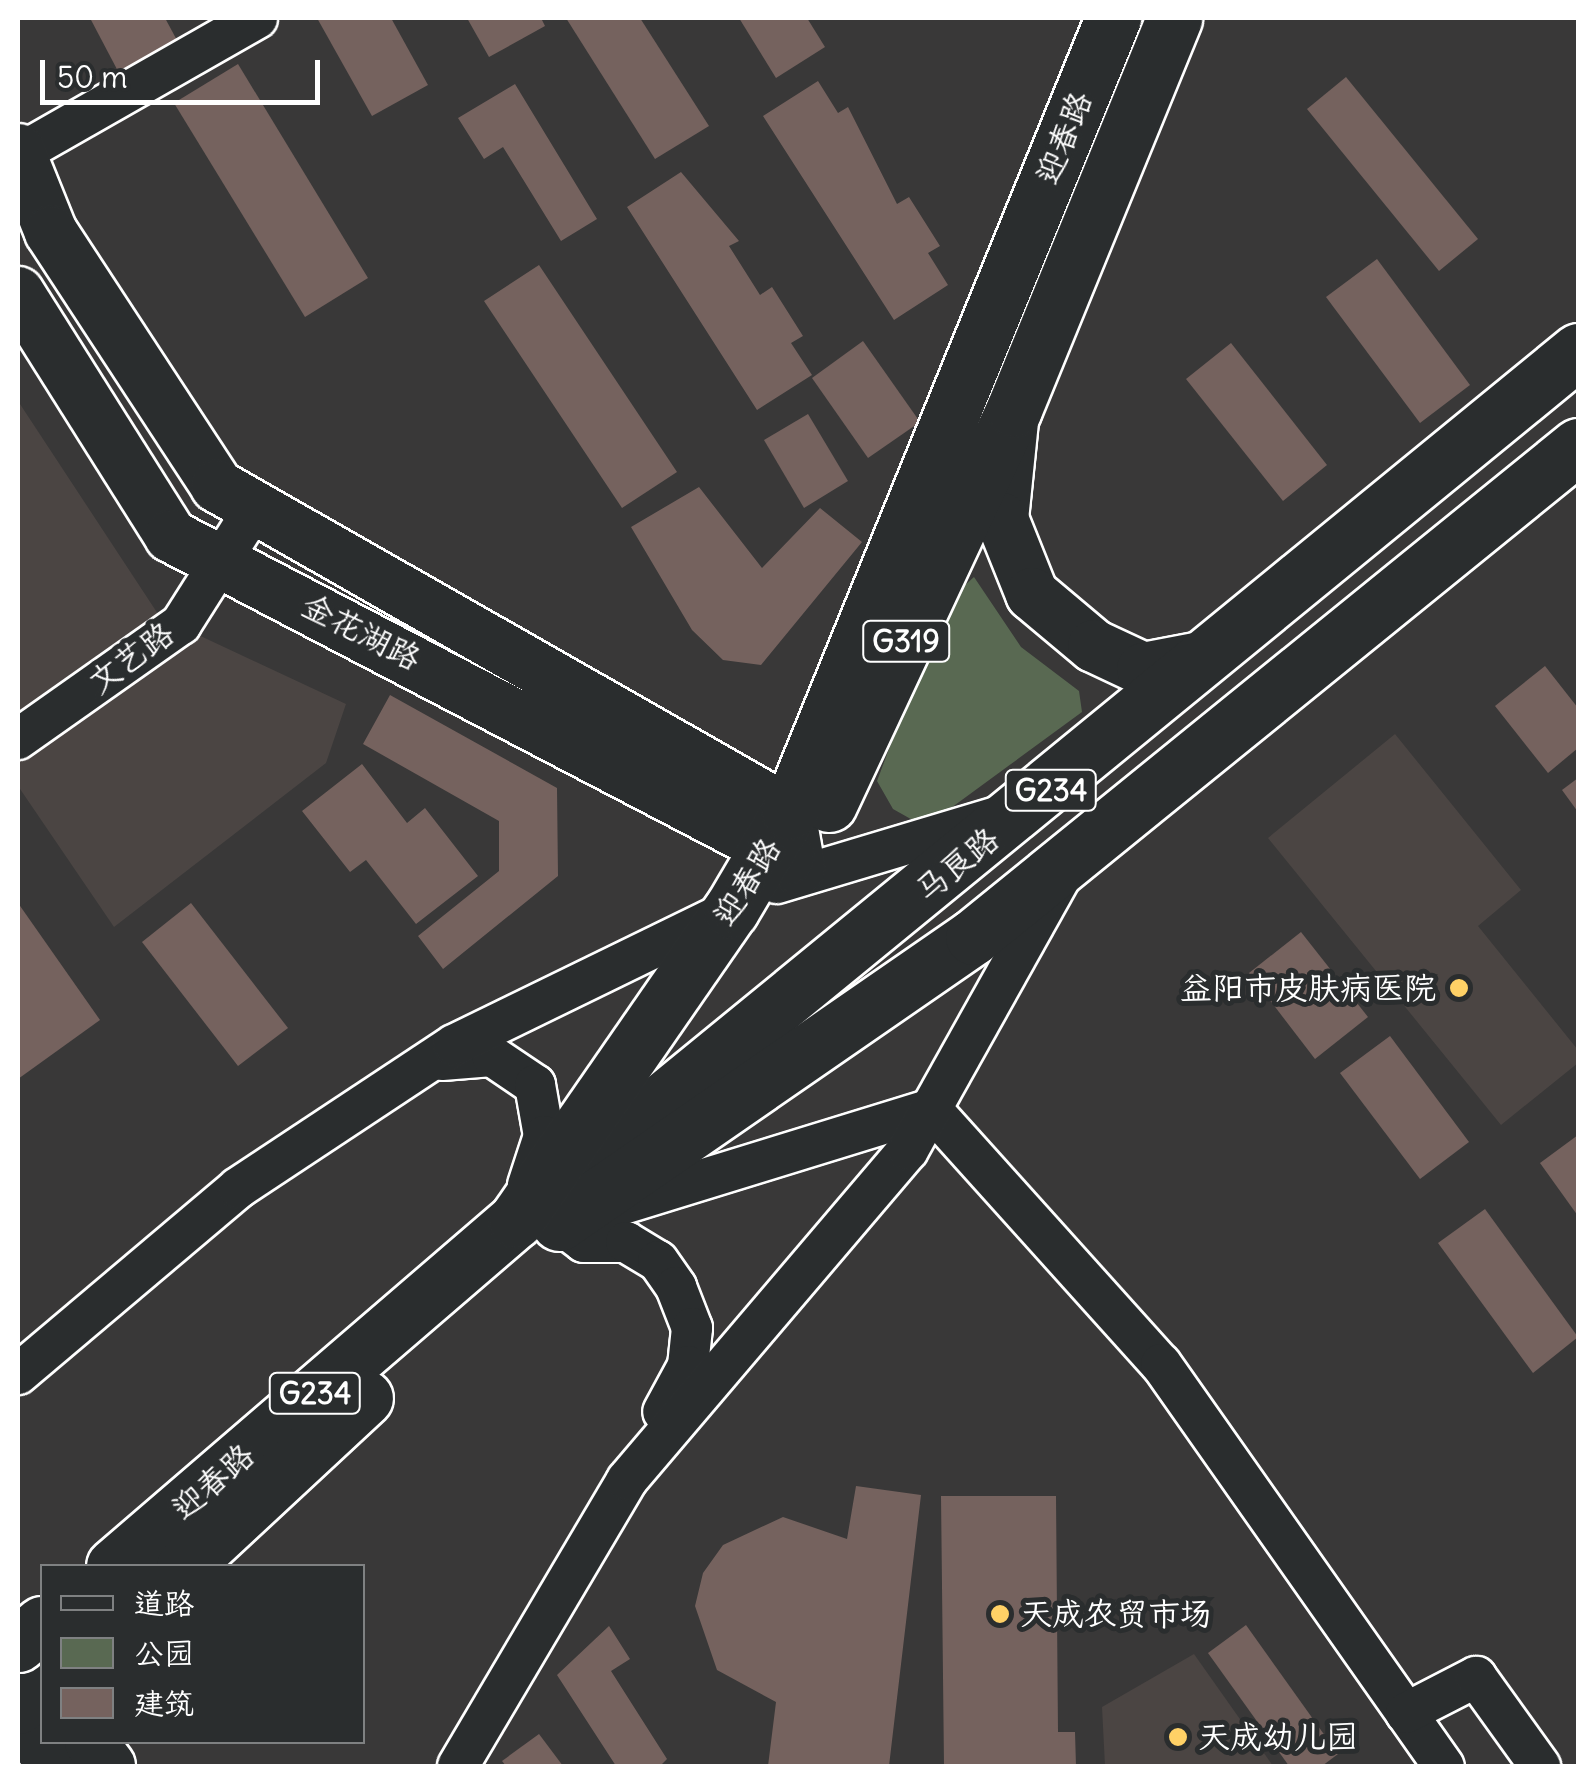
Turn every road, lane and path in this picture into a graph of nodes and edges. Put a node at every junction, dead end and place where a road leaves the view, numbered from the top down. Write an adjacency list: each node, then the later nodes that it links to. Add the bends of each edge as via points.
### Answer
1 (258, 18): 4 (street)
2 (1113, 18): 14 (highway, 迎春路 / G319)
3 (1174, 18): 7 (highway, 迎春路 / G319)
4 (18, 152): 9 (main road, via 51,232 217,486)
5 (18, 293): 10 (main road, 金花湖路, via 171,536)
6 (1578, 351): 11 (highway, 马良路 / G234)
7 (1014, 409): 11 (main road, via 1002,519 1032,594 1094,646 1143,669); 14 (highway, 迎春路 / G319)
8 (1578, 446): 15 (highway, 马良路 / G234)
9 (256, 506): 10 (street, 文艺路); 14 (main road)
10 (223, 562): 12 (street, 文艺路, via 181,624); 14 (main road, 金花湖路)
11 (1206, 657): 13 (highway, 马良路 / G234)
12 (18, 739)
13 (1027, 809): 14 (street); 19 (highway, 马良路 / G234)
14 (787, 841): 16 (highway, 迎春路 / G319); 19 (highway, 迎春路 / G319)
15 (1074, 855): 18 (street); 20 (highway, 马良路 / G234, via 973,937)
16 (732, 910): 17 (street); 20 (highway, 迎春路 / G319)
17 (428, 1063): 20 (street, via 492,1056 535,1085 544,1136); 21 (street, via 238,1188)
18 (931, 1108): 20 (street); 22 (street, via 908,1150); 29 (street, via 1161,1364)
19 (626, 1130): 20 (highway, 迎春路 / G319)
20 (538, 1222): 22 (street, via 584,1242 626,1242 658,1261 692,1328 688,1366); 23 (highway, 迎春路 / G234); 24 (highway, 迎春路 / G234)
21 (18, 1374)
22 (627, 1480): 33 (street)
23 (116, 1564)
24 (186, 1564)
25 (40, 1625): 26 (highway, bridge)
26 (18, 1640): 27 (main road)
27 (40, 1669)
28 (40, 1694): 30 (highway)
29 (1406, 1713): 34 (street); 35 (street, via 1476,1677)
30 (29, 1739)
31 (93, 1744): 32 (main road)
32 (109, 1766)
33 (458, 1766)
34 (1444, 1766)
35 (1540, 1766)

